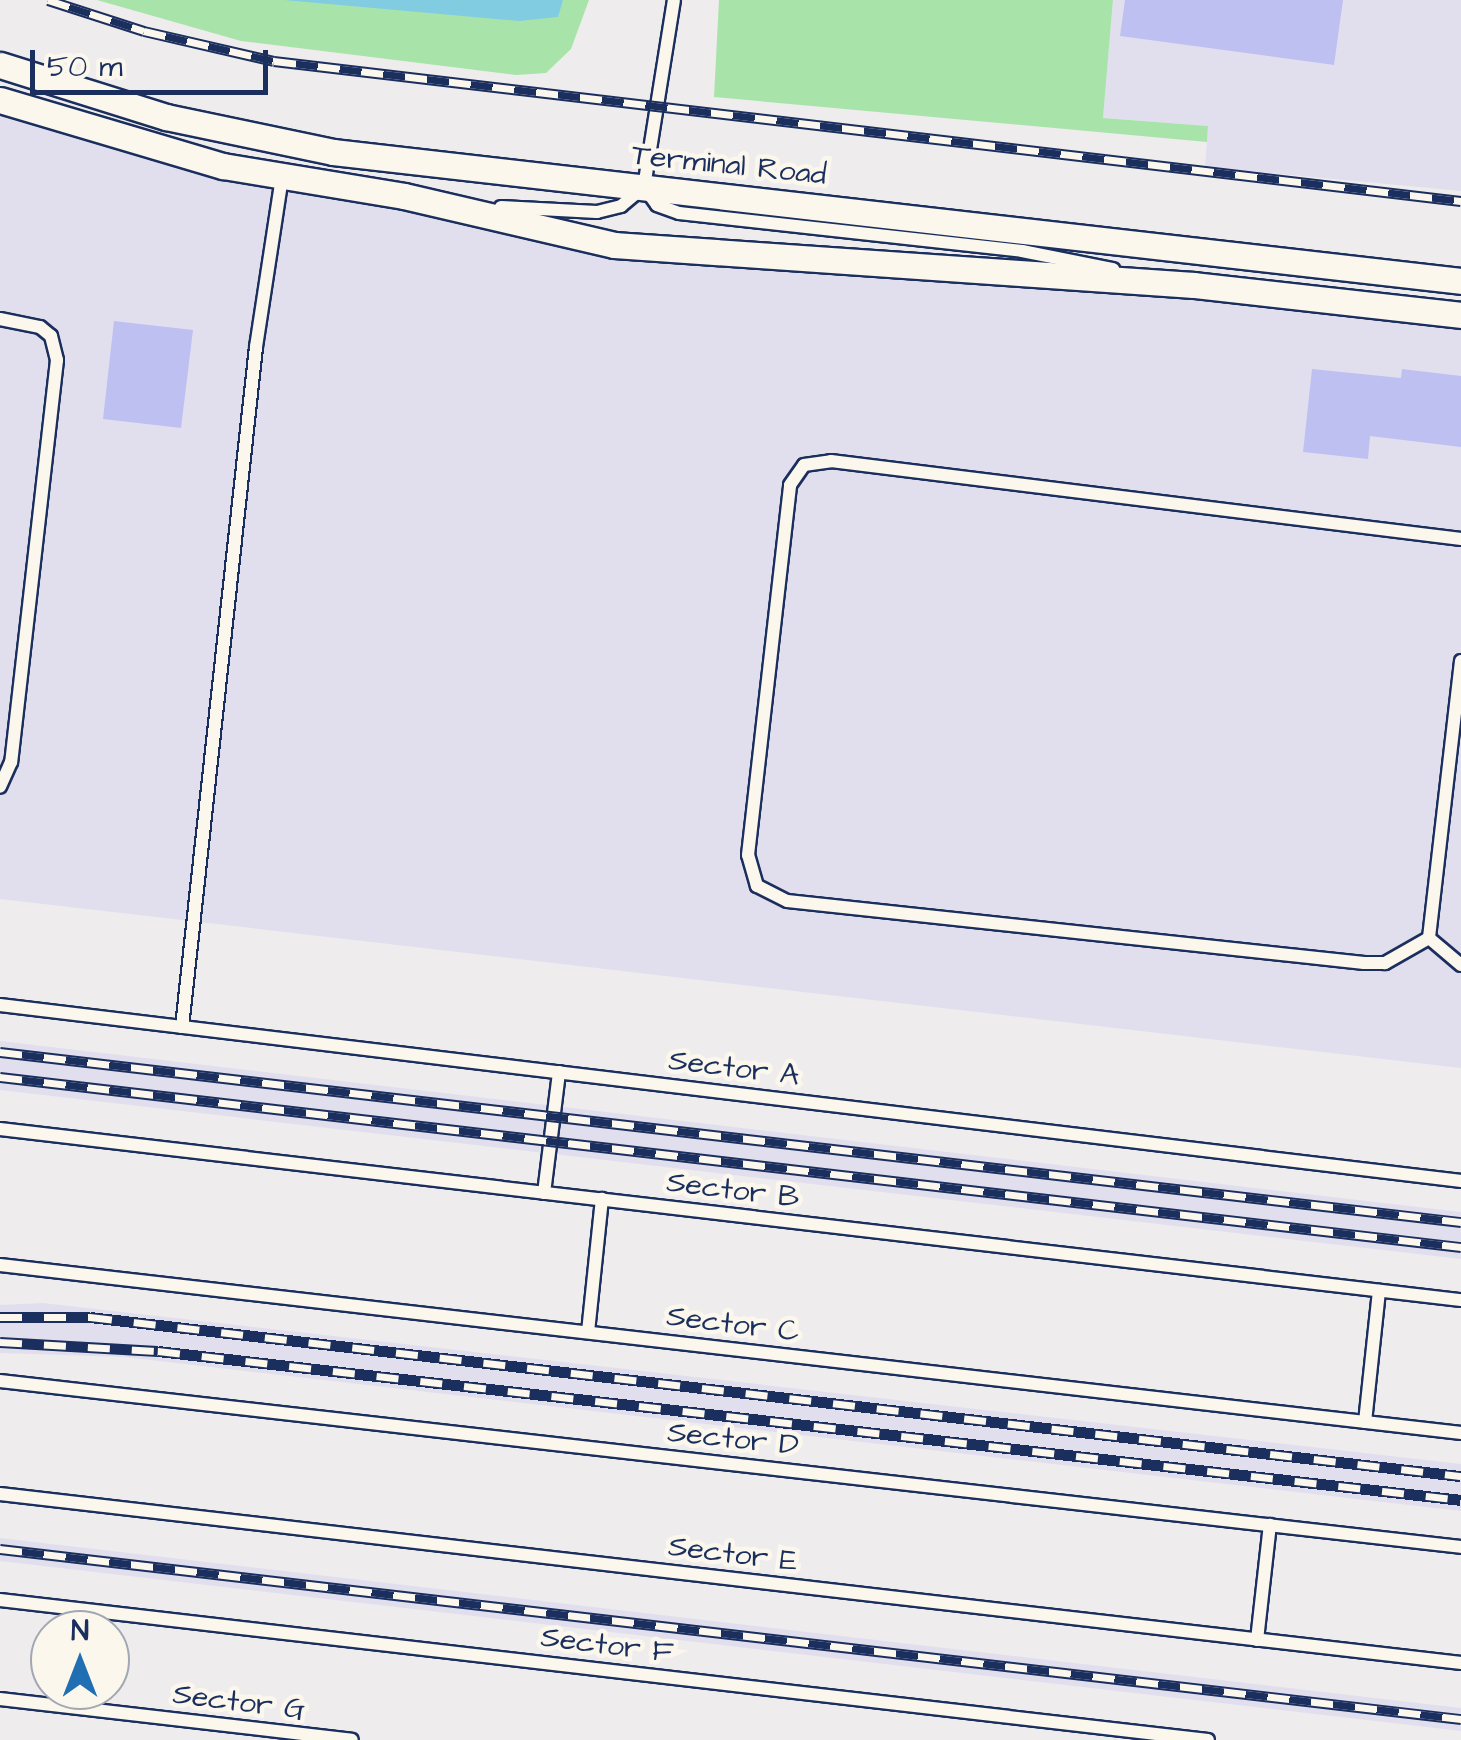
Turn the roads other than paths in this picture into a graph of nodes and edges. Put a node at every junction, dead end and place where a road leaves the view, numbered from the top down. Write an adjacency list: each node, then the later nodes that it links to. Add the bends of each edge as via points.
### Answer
1 (674, 0): 5 (lane)
2 (0, 65): 5 (street, Terminal Road, via 166,117 278,143)
3 (0, 100): 4 (street, via 162,152)
4 (282, 178): 6 (street); 17 (lane, via 256,347)
5 (644, 188): 6 (lane, via 621,206 580,214); 7 (street, Terminal Road); 8 (lane, via 657,205 679,213 1022,251)
6 (404, 196): 8 (street, via 614,245)
7 (1461, 281)
8 (1194, 286): 9 (street)
9 (1461, 315)
10 (0, 320): 13 (lane, via 40,327 51,336 57,360 11,762)
11 (1461, 538): 14 (lane, via 831,461 804,464 790,485 748,855 757,886 787,901 1364,963 1385,963)
12 (1461, 661): 14 (lane)
13 (0, 787)
14 (1428, 938): 15 (lane)
15 (1461, 965)
16 (0, 1004): 17 (lane, Sector A)
17 (182, 1026): 18 (lane, Sector A)
18 (559, 1072): 20 (lane, Sector A); 21 (lane)
19 (0, 1129): 21 (lane, Sector B)
20 (1461, 1181)
21 (544, 1193): 22 (lane, Sector B)
22 (602, 1199): 24 (lane, Sector B); 26 (lane)
23 (0, 1265): 26 (lane, Sector C)
24 (1379, 1290): 25 (lane, Sector B); 28 (lane)
25 (1461, 1300)
26 (588, 1332): 28 (lane, Sector C)
27 (0, 1381): 31 (lane, Sector D)
28 (1365, 1422): 29 (lane, Sector C)
29 (1461, 1433)
30 (0, 1494): 34 (lane, Sector E)
31 (1270, 1526): 32 (lane, Sector D); 34 (lane)
32 (1461, 1547)
33 (0, 1600): 38 (lane, Sector F)
34 (1258, 1640): 35 (lane, Sector E)
35 (1461, 1664)
36 (0, 1699): 37 (lane, Sector G)
37 (352, 1740)
38 (1208, 1740)

